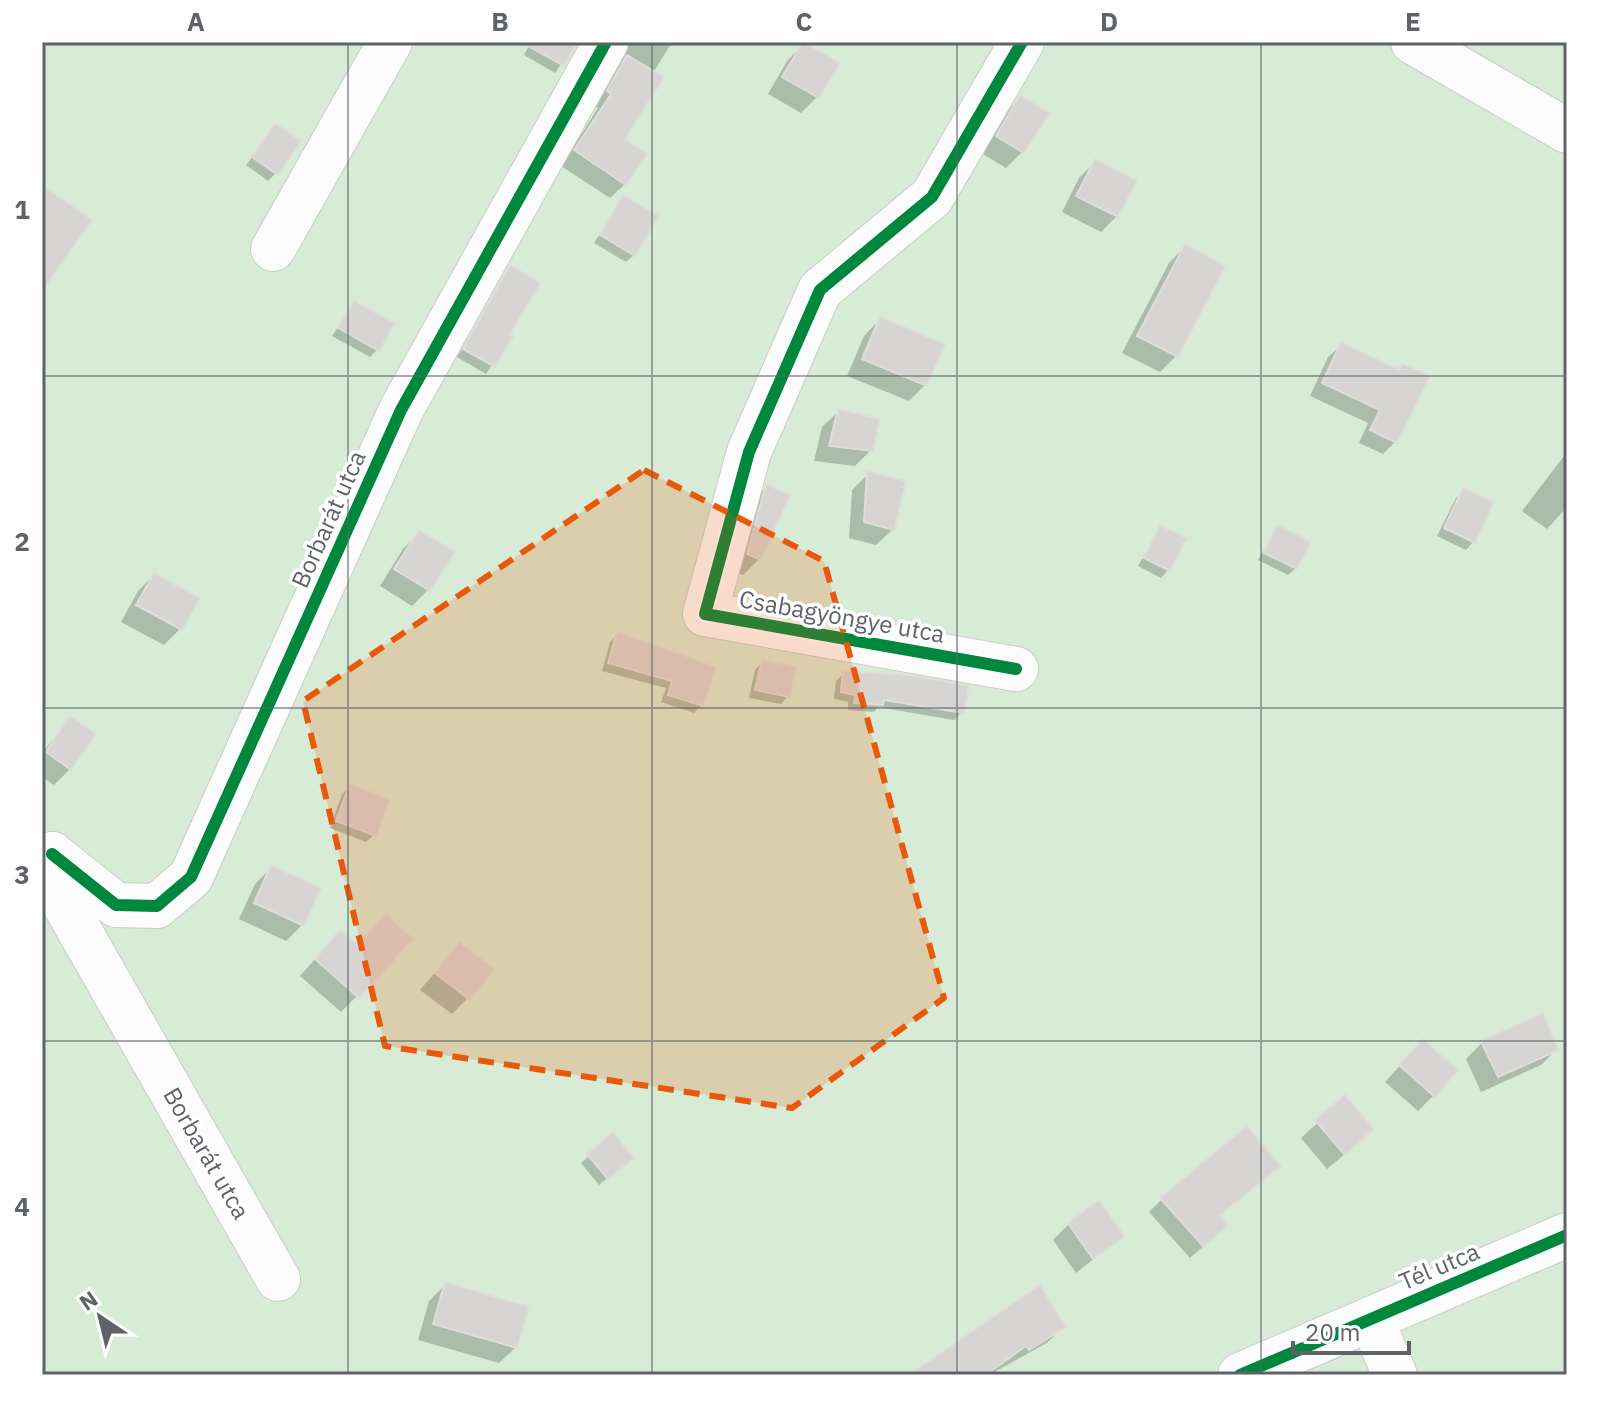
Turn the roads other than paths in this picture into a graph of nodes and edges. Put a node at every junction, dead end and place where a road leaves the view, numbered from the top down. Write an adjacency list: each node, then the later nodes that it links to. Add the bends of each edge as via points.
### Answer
1 (390, 42): 6 (street)
2 (606, 42): 8 (street, Borbarát utca, via 401,410 191,877 157,906 116,905)
3 (1022, 42): 7 (street, Csabagyöngye utca, via 932,197 820,290 749,452 705,614)
4 (1437, 48): 5 (street)
5 (1567, 131)
6 (273, 249)
7 (1016, 669)
8 (47, 853): 10 (street, Borbarát utca, via 62,900)
9 (1567, 1235): 11 (street, Tél utca)
10 (278, 1279)
11 (1371, 1319): 12 (street, Tél utca); 13 (street)
12 (1240, 1375)
13 (1395, 1375)

